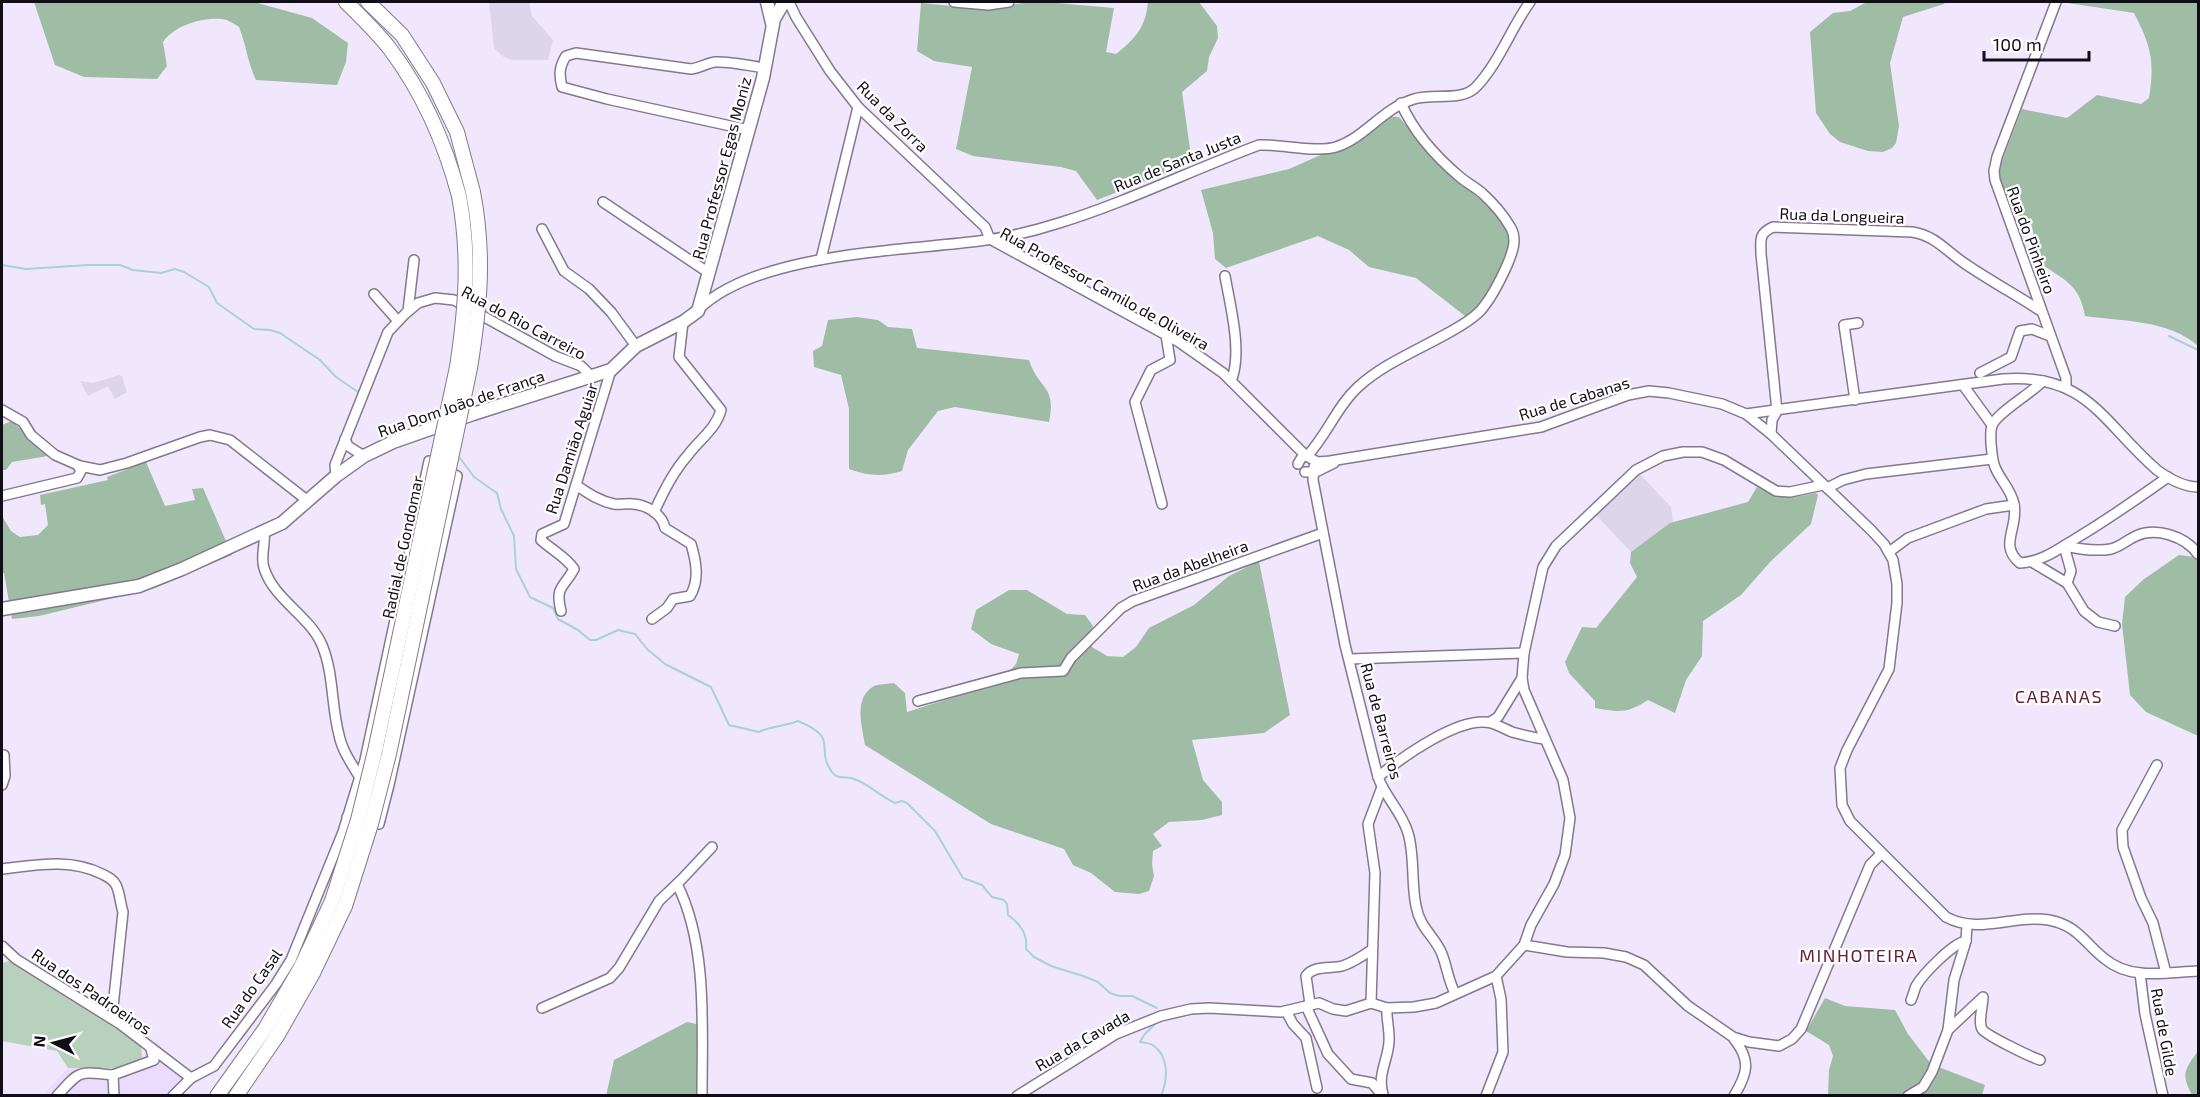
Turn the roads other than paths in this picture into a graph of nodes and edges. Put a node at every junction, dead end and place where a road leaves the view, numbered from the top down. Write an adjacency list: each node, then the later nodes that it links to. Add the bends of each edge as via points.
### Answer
1 (340, 2): 10 (highway, Radial de Gondomar)
2 (368, 2): 12 (highway, Radial de Gondomar)
3 (382, 2): 12 (highway)
4 (768, 2): 5 (main road, Rua Professor Egas Moniz); 11 (main road, Rua Professor Egas Moniz)
5 (788, 2): 11 (main road, Rua Professor Egas Moniz, via 774,19); 15 (street, Rua da Zorra, via 830,71)
6 (954, 2): 7 (street)
7 (1009, 2)
8 (1530, 2): 14 (street, via 1476,88 1466,95 1417,98)
9 (2056, 2): 28 (street, Rua do Pinheiro, via 1994,171)
10 (350, 6): 17 (highway, Radial de Gondomar, via 390,49 420,95)
11 (771, 33): 13 (main road, Rua Professor Egas Moniz)
12 (402, 35): 17 (highway, Radial de Gondomar, via 434,83 457,132)
13 (765, 68): 16 (main road, Rua Professor Egas Moniz); 16 (street, via 713,62 691,69 576,53 566,56 561,64 562,87)
14 (1401, 103): 20 (street, Rua de Santa Justa, via 1336,147 1318,150 1258,145 1058,223); 52 (street, via 1413,129 1443,162 1482,192 1512,230 1513,251 1480,311 1461,326 1378,372 1347,397)
15 (858, 107): 20 (street, Rua da Zorra, via 985,227); 21 (street)
16 (749, 129): 23 (main road, Rua Professor Egas Moniz)
17 (466, 194): 93 (highway, Radial de Gondomar, bridge, via 479,225 481,284 471,368 389,754 371,824)
18 (603, 202): 23 (street)
19 (542, 229): 34 (street, via 564,271 590,289)
20 (990, 239): 21 (street, Rua Professor Camilo de Oliveira); 32 (street, Rua Professor Camilo de Oliveira)
21 (821, 259): 26 (street, Rua Professor Camilo de Oliveira, via 748,279)
22 (414, 260): 27 (street)
23 (709, 273): 26 (main road, Rua Professor Egas Moniz)
24 (1225, 276): 38 (street, via 1234,325 1236,367)
25 (374, 294): 29 (street)
26 (698, 310): 30 (main road, Rua Dom João de França)
27 (408, 311): 29 (street, Rua do Rio Carreiro); 37 (street, Rua do Rio Carreiro, via 435,298 454,300 555,356 581,366)
28 (2042, 311): 33 (street, Rua do Pinheiro); 44 (street, Rua da Longueira, via 1966,265 1926,235 1773,227 1761,237 1761,254)
29 (398, 321): 48 (street, Rua do Rio Carreiro, via 388,332)
30 (682, 322): 34 (main road, Rua Dom João de França); 63 (street, via 679,357 721,410 718,421 671,477)
31 (1858, 323): 42 (street, via 1844,325)
32 (1166, 334): 38 (street, Rua Professor Camilo de Oliveira); 61 (street, via 1170,360 1151,370 1135,402)
33 (2050, 336): 36 (street, via 2032,328 2020,331 2011,357); 41 (street, Rua do Pinheiro)
34 (636, 346): 35 (main road, Rua Dom João de França)
35 (611, 370): 37 (main road, Rua Dom João de França); 56 (street, Rua Damião Aguiar)
36 (1980, 373)
37 (591, 377): 50 (main road, Rua Dom João de França, via 473,414)
38 (1231, 381): 49 (street, Rua Professor Camilo de Oliveira)
39 (2043, 381): 40 (street, via 2014,379); 41 (street); 46 (street)
40 (1963, 385): 42 (street); 46 (street)
41 (2066, 387): 55 (street, via 2089,401 2150,464)
42 (1855, 400): 44 (street)
43 (2, 410): 53 (street, via 23,422 43,447)
44 (1777, 411): 45 (street); 47 (street)
45 (1746, 414): 47 (street, Rua de Cabanas); 52 (street, Rua de Cabanas, via 1705,400 1649,391 1541,427)
46 (1992, 425): 51 (street)
47 (1772, 434): 57 (street, Rua de Cabanas)
48 (345, 439): 50 (street, via 348,446); 54 (street, Rua do Rio Carreiro, via 335,465)
49 (1296, 448): 52 (street, Rua Professor Camilo de Oliveira); 52 (street, via 1298,464 1300,459)
50 (364, 456): 54 (main road, Rua Dom João de França)
51 (1992, 459): 57 (street, via 1866,474); 62 (street)
52 (1311, 465): 65 (street, Rua de Barreiros)
53 (78, 466): 59 (street, via 81,471 77,478); 60 (street, via 110,468 200,436 220,436 245,450)
54 (336, 476): 60 (main road, Rua Dom João de França)
55 (2168, 477): 58 (street); 66 (street)
56 (576, 485): 63 (street, via 597,499 633,504); 72 (street, Rua Damião Aguiar, via 564,524 542,534 542,540 574,568 561,586)
57 (1825, 487): 67 (street, Rua de Cabanas); 75 (street, via 1776,491 1724,460 1702,452 1663,456 1636,470 1556,546 1543,567)
58 (2199, 487)
59 (2, 496)
60 (308, 501): 64 (main road, Rua Dom João de França, via 282,523)
61 (1162, 504)
62 (2014, 505): 67 (street, via 1986,509 1908,538); 69 (street, via 2011,556 2020,563)
63 (654, 512): 73 (street, via 665,528 691,544 696,569 690,596 674,599)
64 (264, 532): 71 (main road, Rua Dom João de França, via 139,586); 83 (street, via 265,572 321,643 332,683 339,736)
65 (1323, 533): 76 (street, Rua de Barreiros); 78 (street, Rua da Abelheira, via 1133,601 1121,608 1062,671 1021,673)
66 (2064, 546): 68 (street, via 2109,549 2150,532 2171,535); 69 (street); 70 (street, via 2071,571)
67 (1889, 552): 90 (street, via 1897,603 1888,669 1840,768 1842,805 1850,822)
68 (2199, 554)
69 (2032, 562): 70 (street)
70 (2067, 583): 74 (street, via 2084,611 2098,622)
71 (2, 609)
72 (561, 611)
73 (652, 619)
74 (2115, 626)
75 (1524, 653): 76 (street); 77 (street)
76 (1350, 659): 84 (street, Rua de Barreiros)
77 (1522, 678): 79 (street, via 1498,717); 80 (street)
78 (918, 701)
79 (1490, 722): 80 (street, via 1512,732); 84 (street, via 1447,733)
80 (1545, 739): 96 (street, via 1563,780 1570,818 1565,855)
81 (4, 755): 86 (street, via 6,776)
82 (2157, 765): 101 (street, via 2122,830 2123,847 2153,923)
83 (359, 776): 85 (street); 85 (street, Rua do Casal, via 429,461 457,476); 88 (street, Rua do Casal)
84 (1378, 777): 87 (street, Rua de Barreiros)
85 (389, 784): 88 (street, via 379,824)
86 (2, 785)
87 (1382, 787): 98 (street, via 1368,824 1375,873); 103 (street, Rua de Barreiros, via 1408,833 1419,920 1442,952)
88 (348, 817): 116 (street, Rua do Casal, via 291,960 214,1066)
89 (712, 847): 92 (street)
90 (1881, 854): 94 (street, via 1946,917); 112 (street, via 1870,865 1801,1029 1792,1040 1779,1046)
91 (2, 869): 107 (street, via 69,863 87,866 112,879 123,912)
92 (676, 884): 108 (street, via 659,901 610,978); 123 (street, via 685,901 699,963)
93 (338, 903): 121 (highway, Radial de Gondomar, via 265,1029); 122 (highway, Radial de Gondomar, via 313,973 277,1036)
94 (1967, 925): 95 (street); 100 (street, via 2027,918 2053,921 2074,930 2116,966)
95 (1966, 941): 104 (street, via 1937,962 1917,985); 111 (street, via 1954,980)
96 (1524, 945): 102 (street); 112 (street, via 1604,953 1644,965 1688,1006)
97 (2, 946): 113 (street, Rua dos Padroeiros)
98 (1372, 950): 105 (street); 106 (street, via 1346,965 1309,972)
99 (2199, 971): 101 (street)
100 (2140, 973): 101 (street); 129 (street, Rua de Gilde)
101 (2166, 973)
102 (1496, 976): 103 (street); 126 (street, via 1502,999 1503,1052)
103 (1455, 993): 109 (street, via 1432,1004)
104 (1911, 1000)
105 (1371, 1002): 106 (street, via 1346,1011); 109 (street)
106 (1308, 1005): 110 (street, Rua da Cavada); 125 (street, via 1328,1054 1351,1079 1372,1083)
107 (113, 1007)
108 (542, 1008)
109 (1387, 1008): 125 (street, via 1390,1039 1381,1070)
110 (1286, 1011): 117 (street, via 1306,1038); 124 (street, Rua da Cavada, via 1175,1011 1096,1046)
111 (1948, 1030): 114 (street, via 1983,997 1980,1027 1984,1032); 128 (street, via 1923,1087)
112 (1733, 1038): 127 (street, via 1746,1056 1743,1082)
113 (151, 1049): 115 (street, Rua dos Padroeiros, via 154,1060); 116 (street)
114 (2040, 1060)
115 (113, 1075): 118 (street, via 83,1072); 119 (street)
116 (191, 1078): 120 (street, Rua do Casal)
117 (1317, 1088)
118 (57, 1095)
119 (114, 1095)
120 (173, 1095)
121 (217, 1095)
122 (236, 1095)
123 (702, 1095)
124 (1017, 1095)
125 (1384, 1095)
126 (1486, 1095)
127 (1734, 1095)
128 (1908, 1095)
129 (2163, 1095)

